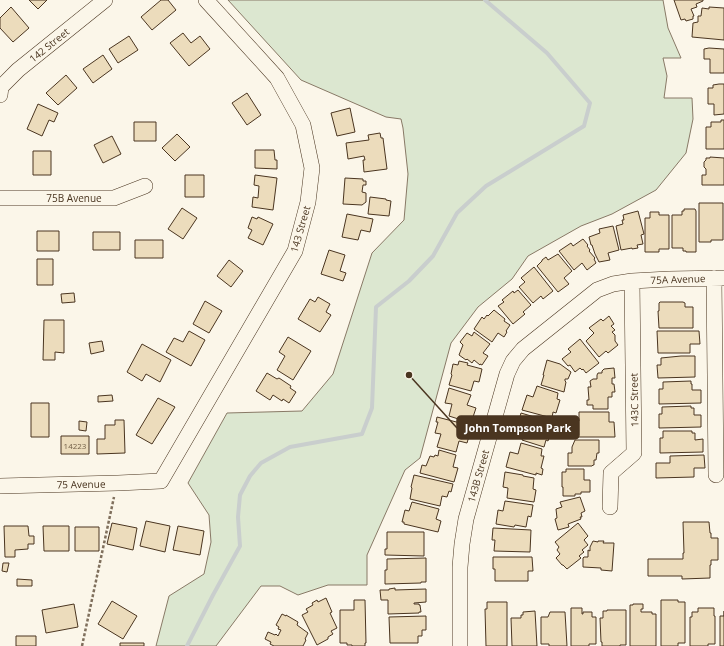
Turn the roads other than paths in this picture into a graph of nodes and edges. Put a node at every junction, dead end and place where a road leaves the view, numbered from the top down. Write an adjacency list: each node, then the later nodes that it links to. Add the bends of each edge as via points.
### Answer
1 (105, 0): 3 (street, 142 Street, via 18,70)
2 (206, 0): 9 (street, 143 Street, via 277,78 303,125 312,168 308,202 295,251)
3 (0, 89)
4 (145, 186): 5 (street, 75B Avenue, via 114,198)
5 (0, 198)
6 (719, 278): 7 (street, 75A Avenue); 8 (street)
7 (632, 281): 11 (street, 143C Street, via 634,453 611,473); 12 (street, 143B Street, via 597,290 523,349 513,361 507,374 466,519 460,567)
8 (716, 474)
9 (161, 481): 10 (street, 75 Avenue)
10 (0, 486)
11 (610, 507)
12 (460, 646)

